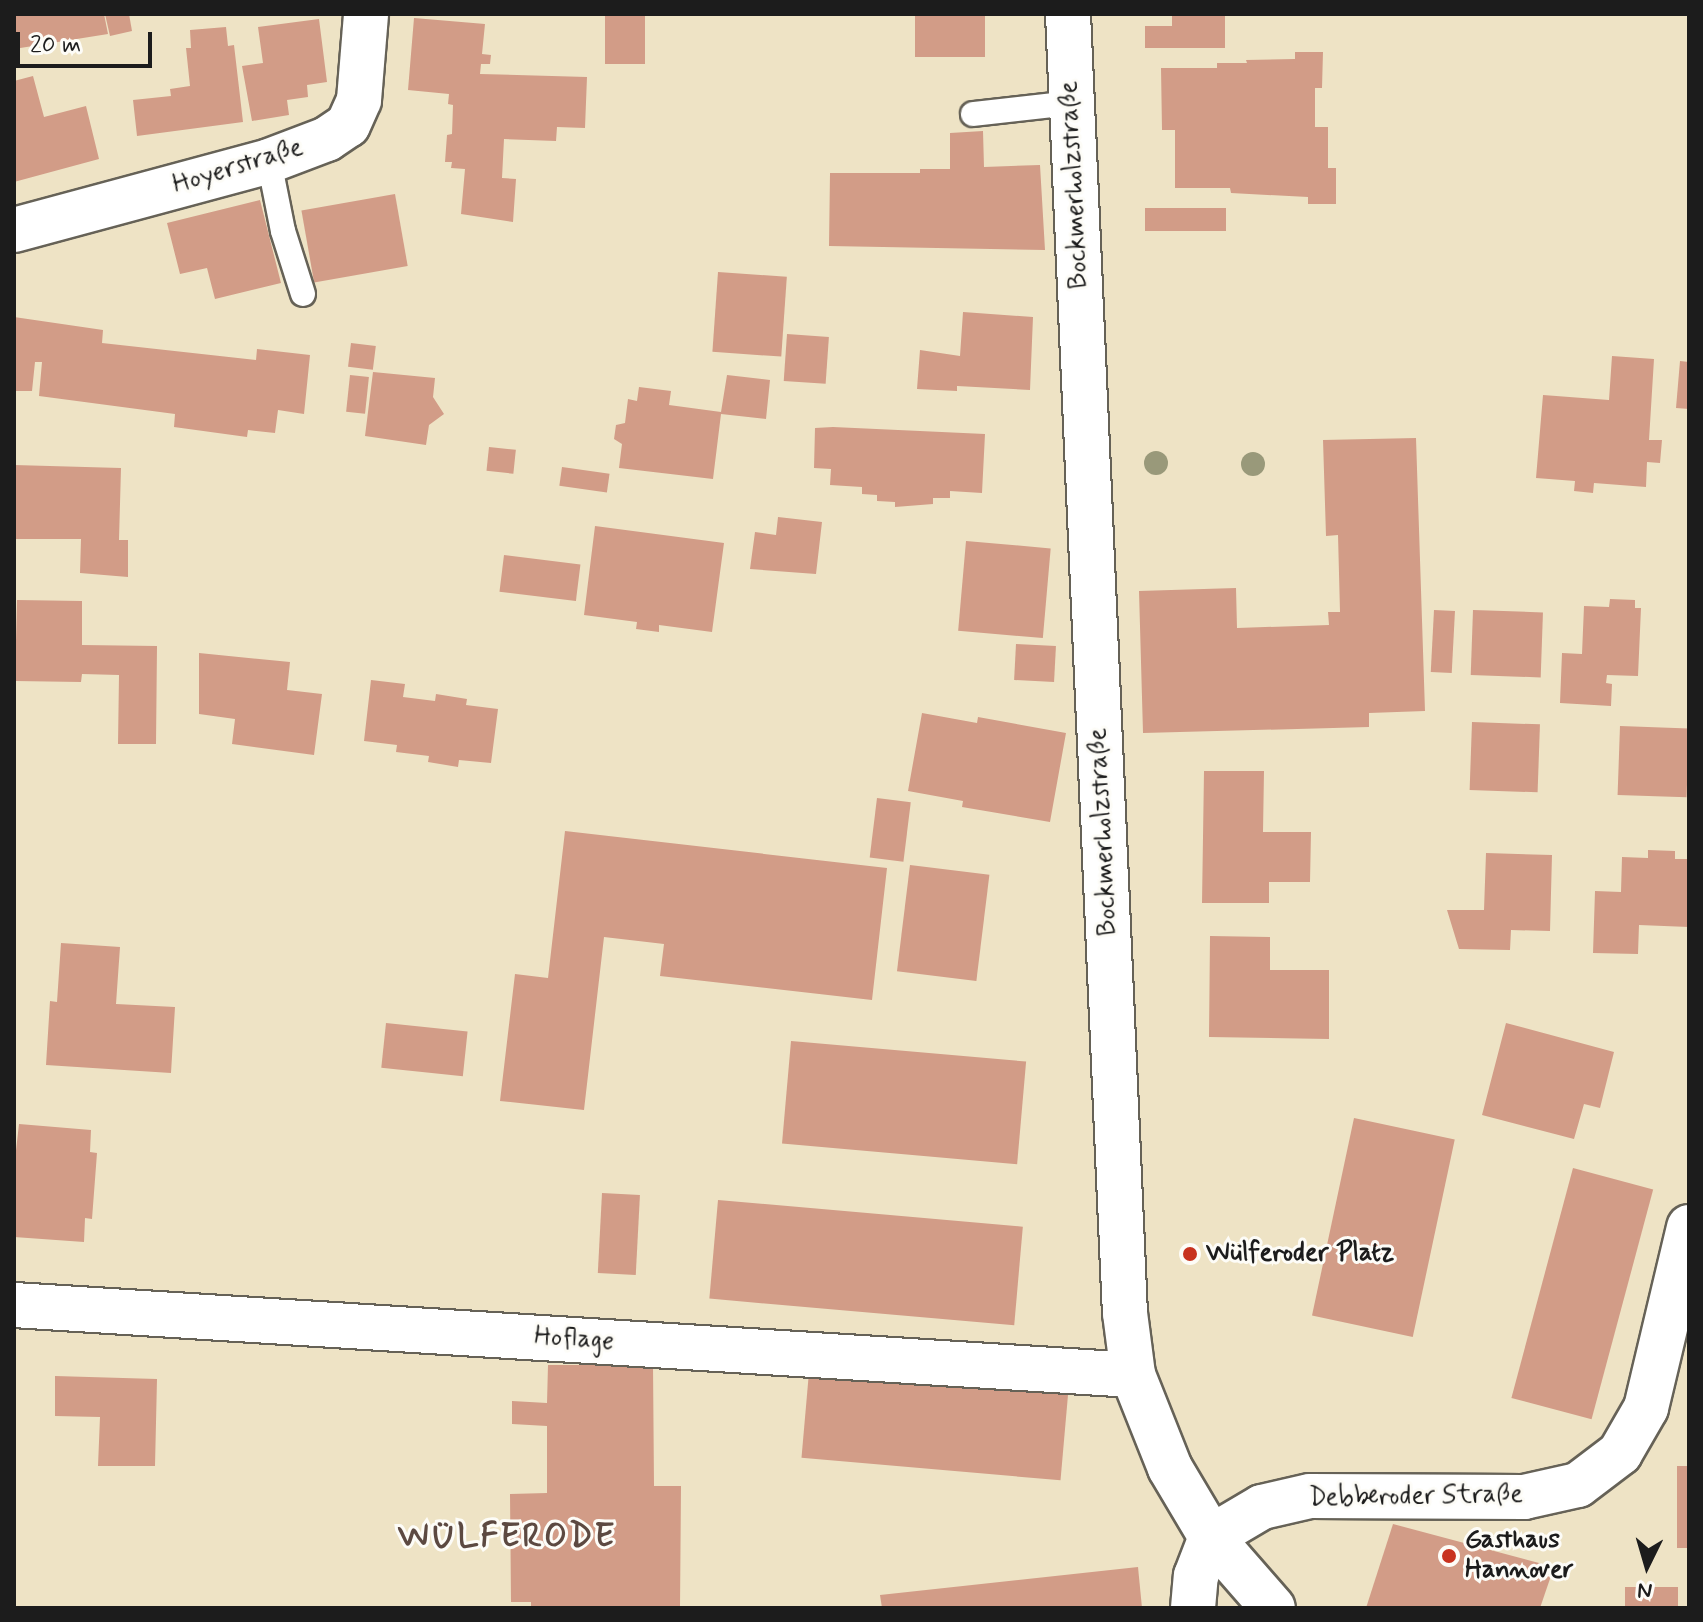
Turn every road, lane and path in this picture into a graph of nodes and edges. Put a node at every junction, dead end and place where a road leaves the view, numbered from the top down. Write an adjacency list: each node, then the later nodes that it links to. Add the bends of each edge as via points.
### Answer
1 (366, 14): 5 (street, Hoyerstraße, via 359,100 348,125 327,139)
2 (1068, 14): 3 (street, Bockmerholzstraße)
3 (1071, 103): 4 (lane); 10 (street, Bockmerholzstraße, via 1125,1313)
4 (973, 114)
5 (269, 161): 6 (street, Hoyerstraße); 7 (lane)
6 (14, 230)
7 (303, 294)
8 (1689, 1227): 11 (street, Debberoder Straße, via 1646,1408 1620,1453 1578,1485 1524,1497 1310,1496 1262,1507)
9 (14, 1305): 10 (street, Hoflage)
10 (1133, 1375): 11 (street, Bockmerholzstraße, via 1170,1468)
11 (1211, 1537): 12 (street, via 1196,1576); 13 (street, Bockmerholzstraße)
12 (1193, 1608)
13 (1273, 1608)

